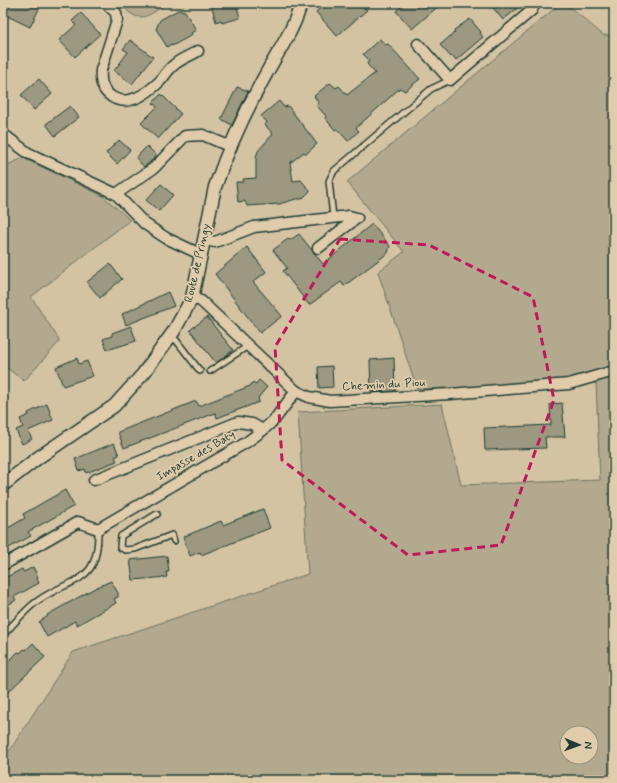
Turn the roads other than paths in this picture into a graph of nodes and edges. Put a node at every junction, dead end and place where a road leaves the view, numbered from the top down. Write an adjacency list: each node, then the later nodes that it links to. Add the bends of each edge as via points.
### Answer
1 (106, 3): 5 (street, via 116,13 117,20 101,70 102,87 117,100 134,100 158,84 174,65)
2 (301, 3): 8 (street, Route de Pringy, via 296,22 265,75)
3 (535, 3): 6 (street, via 532,10)
4 (418, 44): 6 (street)
5 (198, 52)
6 (450, 80): 10 (lane, via 430,89 334,171 329,181)
7 (3, 134): 9 (street, via 28,153)
8 (231, 147): 9 (street, via 203,135 185,136 154,168); 11 (street, Route de Pringy, via 215,187)
9 (116, 194): 13 (street, via 145,224 166,238)
10 (333, 217): 11 (street, via 254,227 215,242); 12 (street, via 357,218)
11 (205, 240): 13 (street, Route de Pringy)
12 (318, 248)
13 (202, 255): 14 (street, Route de Pringy)
14 (192, 298): 15 (street, Route de Pringy, via 186,313); 16 (street, Chemin du Piou, via 201,301)
15 (169, 338): 17 (lane, via 176,340); 23 (street, Route de Pringy, via 143,374 114,406 38,457)
16 (248, 346): 18 (lane); 20 (street, Chemin du Piou)
17 (200, 371)
18 (210, 371)
19 (614, 371): 20 (street, Chemin du Piou, via 569,384 450,394 330,401 309,397)
20 (296, 391): 21 (street, Impasse des Baty, via 275,419)
21 (263, 430): 22 (street, via 252,424 238,422); 25 (street, Impasse des Baty, via 247,442)
22 (94, 480)
23 (3, 485)
24 (157, 514): 26 (lane, via 126,531 121,536 120,547 135,550 172,535)
25 (98, 529): 27 (street, via 78,522); 28 (lane, via 95,561 89,572 36,602)
26 (174, 541)
27 (3, 565)
28 (3, 635)

